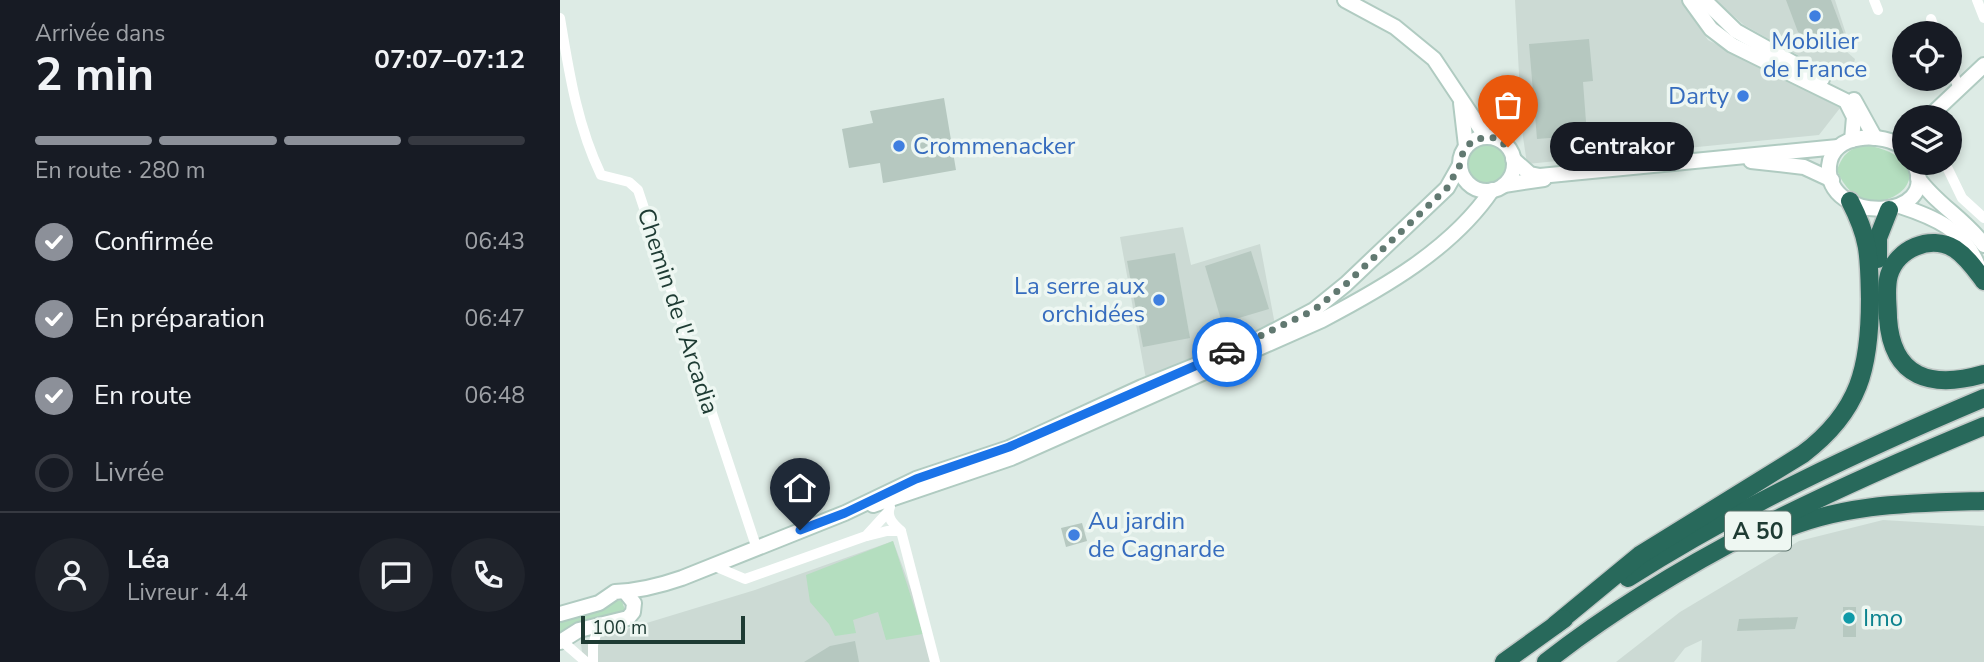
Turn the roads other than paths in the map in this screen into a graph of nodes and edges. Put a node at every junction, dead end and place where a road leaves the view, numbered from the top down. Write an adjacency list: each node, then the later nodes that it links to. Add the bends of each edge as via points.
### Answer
1 (1345, 0): 10 (main road, via 1409,37 1433,59)
2 (1690, 0): 14 (main road, via 1711,29 1732,45 1846,101 1854,117)
3 (1704, 0): 13 (main road, via 1735,31 1845,92)
4 (1977, 0): 6 (street)
5 (560, 18): 42 (street, Chemin de l'Arcadia, via 570,82 591,154 601,175 629,182 638,191)
6 (1984, 18)
7 (1984, 65): 8 (main road)
8 (1962, 86)
9 (1957, 91): 11 (main road)
10 (1460, 98): 12 (main road); 16 (main road)
11 (1944, 105)
12 (1486, 137): 16 (main road); 18 (main road, via 1502,142)
13 (1875, 138): 14 (main road); 15 (main road)
14 (1852, 140): 17 (main road)
15 (1892, 141)
16 (1466, 146): 20 (main road)
17 (1838, 147): 19 (main road); 25 (main road, via 1829,167)
18 (1513, 159): 24 (main road, via 1530,174); 26 (main road, via 1512,173)
19 (1729, 159): 24 (main road); 25 (main road, via 1797,166)
20 (1460, 165): 26 (main road, via 1470,184 1481,190); 36 (main road, via 1447,188 1314,310 1009,447)
21 (1915, 175): 28 (main road, via 1910,198)
22 (1921, 175): 30 (main road, via 1931,194 1969,225)
23 (1951, 175): 29 (street, via 1962,198)
24 (1559, 176): 26 (main road)
25 (1832, 180): 27 (main road)
26 (1498, 187): 38 (main road, via 1414,265 1322,320 1011,458)
27 (1850, 201): 28 (main road, via 1877,210); 50 (highway, via 1863,225 1868,249 1870,342 1865,367 1845,411 1804,454 1640,555)
28 (1894, 208): 31 (main road, via 1931,216 1954,231 1976,258); 32 (highway, via 1878,238 1879,304 1884,335)
29 (1984, 218)
30 (1984, 245)
31 (1984, 281): 32 (highway, via 1970,262 1945,245 1922,245 1904,253 1893,265 1887,288)
32 (1896, 356): 33 (highway, via 1905,367 1930,380)
33 (1984, 374)
34 (1984, 398): 50 (highway, A 50, via 1806,478 1677,547)
35 (1984, 426): 46 (highway, A 50, via 1834,490)
36 (899, 486): 38 (street); 39 (main road)
37 (1984, 501): 46 (highway, via 1895,504 1819,517 1769,536 1689,580)
38 (890, 506): 39 (main road); 40 (street, via 891,520); 41 (street)
39 (845, 513): 42 (main road)
40 (901, 531): 41 (street); 54 (street)
41 (866, 536): 43 (street, via 745,579)
42 (756, 546): 43 (main road)
43 (711, 565): 44 (main road)
44 (682, 578): 45 (main road); 47 (main road)
45 (626, 593): 47 (main road, via 633,599); 48 (main road, via 615,592 598,603)
46 (1625, 606): 56 (highway, A 50)
47 (634, 609): 49 (main road, via 624,621)
48 (560, 614)
49 (599, 624): 51 (main road); 53 (street)
50 (1555, 625): 55 (highway, A 50)
51 (561, 641): 52 (street)
52 (586, 662)
53 (593, 662)
54 (935, 662)
55 (1504, 662)
56 (1546, 662)

